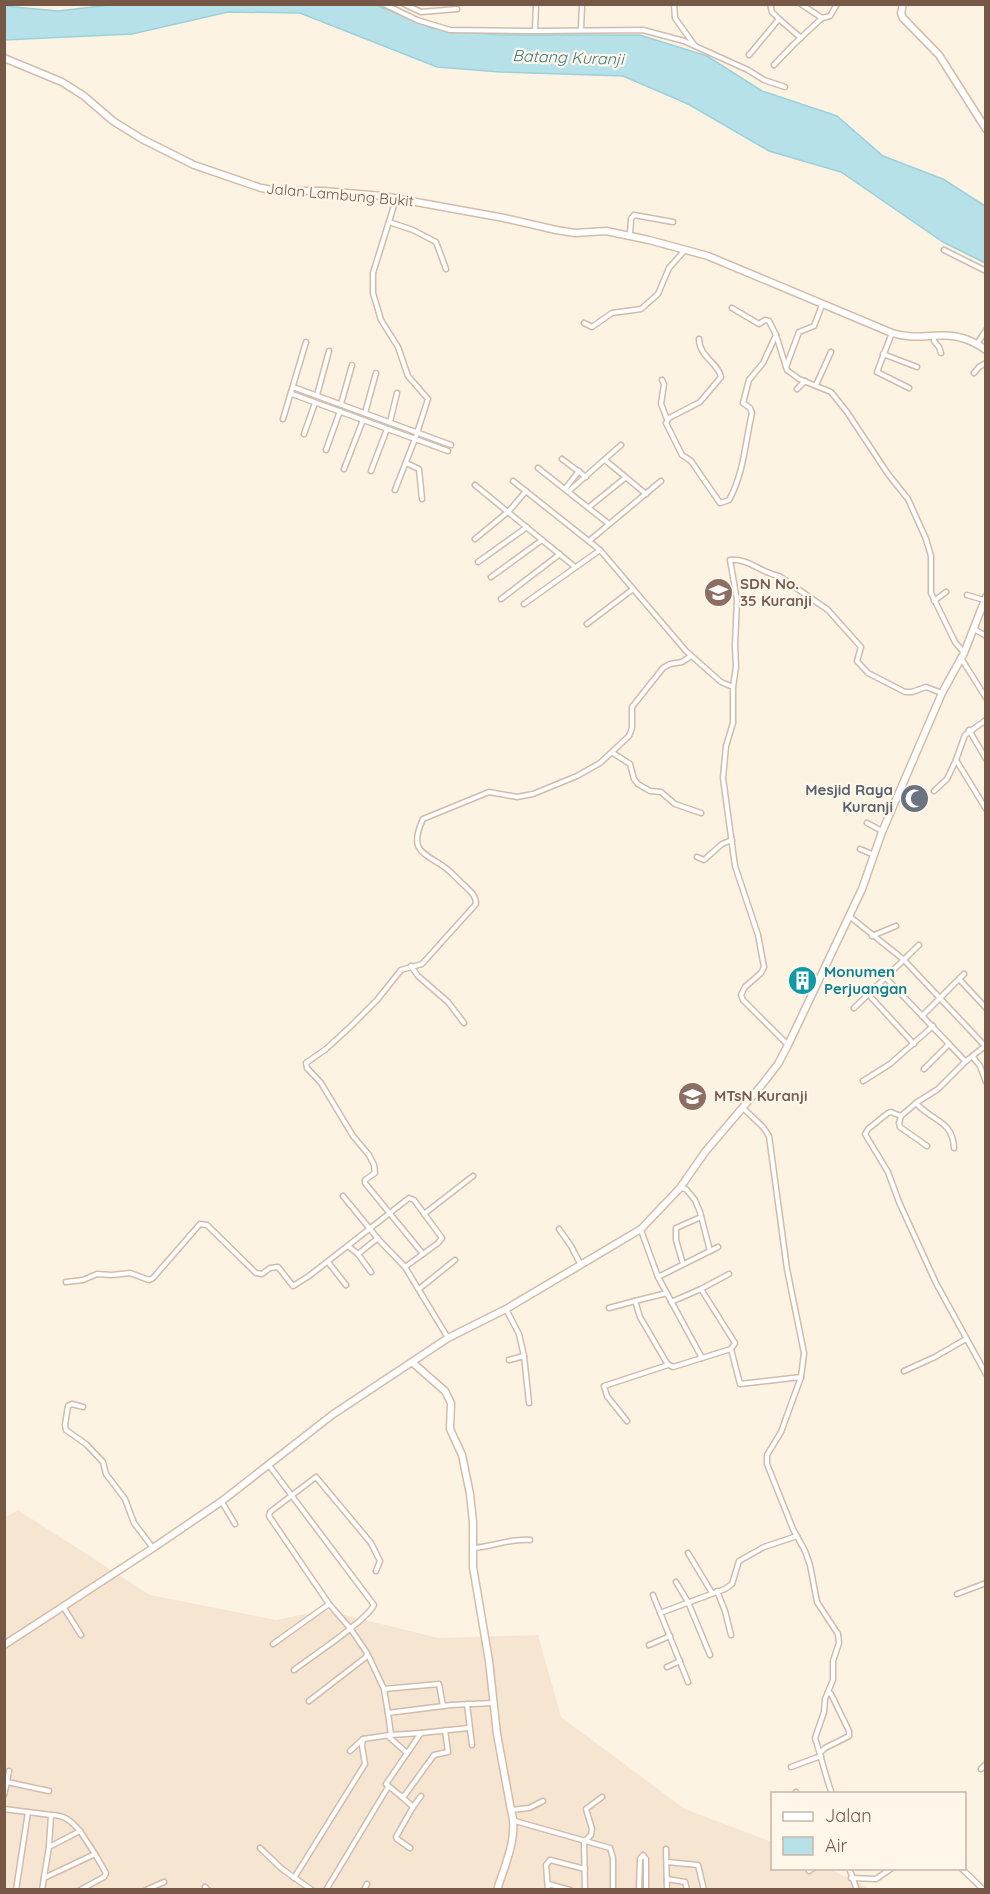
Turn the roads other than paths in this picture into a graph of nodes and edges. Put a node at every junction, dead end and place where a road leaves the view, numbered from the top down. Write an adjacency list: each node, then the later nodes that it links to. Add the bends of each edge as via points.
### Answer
1 (384, 4): 14 (street, via 450,30)
2 (404, 4): 10 (street, via 421,12)
3 (536, 4): 14 (street)
4 (582, 4): 13 (street)
5 (674, 4): 16 (street, via 675,18)
6 (770, 4): 12 (street)
7 (801, 4): 11 (street)
8 (837, 4): 11 (street, via 830,16)
9 (903, 5): 21 (street, via 901,14 939,55)
10 (457, 9)
11 (822, 18): 15 (street)
12 (779, 19): 15 (street); 17 (street)
13 (581, 29): 14 (street); 16 (street, via 643,30)
14 (535, 32)
15 (801, 38): 19 (street)
16 (695, 46): 20 (street)
17 (749, 55)
18 (4, 58): 22 (street, Jalan Lambung Bukit, via 62,82 132,134 194,165 271,191)
19 (774, 65)
20 (785, 87)
21 (986, 129)
22 (396, 198): 23 (street); 25 (street, Jalan Lambung Bukit, via 567,232)
23 (389, 222): 28 (street, via 436,242); 69 (street, via 372,273 373,293 381,320 398,347 408,376 428,399)
24 (673, 222): 25 (street, via 638,215 631,218)
25 (630, 231): 26 (street, Jalan Lambung Bukit)
26 (685, 249): 30 (street, Jalan Lambung Bukit); 32 (street, via 669,268 658,294 641,309 612,313 592,327)
27 (944, 250): 29 (street)
28 (446, 269)
29 (986, 271)
30 (822, 304): 34 (street, Jalan Lambung Bukit); 47 (street, via 814,326 799,332)
31 (732, 308): 35 (street, via 759,324 769,321)
32 (584, 323)
33 (986, 330): 39 (street)
34 (891, 333): 36 (street, Jalan Lambung Bukit, via 910,337); 44 (street)
35 (776, 334): 47 (street); 65 (street, via 763,363 748,383 743,403 753,413 739,479 729,500 717,502 691,461 682,455)
36 (934, 334): 39 (street, Jalan Lambung Bukit, via 952,335); 43 (street)
37 (699, 339): 65 (street, via 703,354 721,378 700,402)
38 (306, 342): 54 (street)
39 (977, 344): 40 (street, Jalan Lambung Bukit)
40 (986, 350)
41 (329, 351): 59 (street)
42 (831, 352): 53 (street)
43 (941, 353)
44 (883, 354): 48 (street); 55 (street, via 878,373)
45 (986, 363): 50 (street)
46 (352, 365): 61 (street)
47 (786, 367): 52 (street)
48 (917, 367)
49 (376, 373): 63 (street)
50 (974, 373)
51 (662, 380): 65 (street, via 660,404)
52 (804, 381): 53 (street); 56 (street)
53 (816, 385): 110 (street, via 831,392 841,404 908,499 931,556 930,587)
54 (293, 387): 58 (street); 59 (street)
55 (909, 387)
56 (797, 389)
57 (397, 393): 67 (street)
58 (291, 394): 60 (street); 64 (street)
59 (317, 395): 61 (street)
60 (315, 403): 62 (street); 70 (street)
61 (341, 404): 63 (street)
62 (339, 411): 66 (street); 74 (street)
63 (365, 413): 67 (street)
64 (283, 419)
65 (667, 419)
66 (363, 420): 68 (street); 80 (street)
67 (390, 422): 69 (street)
68 (387, 429): 71 (street); 81 (street)
69 (417, 432): 71 (street); 72 (street)
70 (304, 434)
71 (415, 439): 75 (street); 78 (street)
72 (452, 445)
73 (621, 445): 77 (street)
74 (326, 450)
75 (448, 451)
76 (562, 459): 82 (street)
77 (605, 460): 83 (street); 84 (street)
78 (406, 463): 88 (street); 92 (street, via 419,469)
79 (538, 468): 89 (street)
80 (344, 469)
81 (371, 471)
82 (579, 471): 83 (street); 89 (street)
83 (586, 477): 89 (street)
84 (625, 478): 91 (street); 93 (street)
85 (513, 481): 90 (street)
86 (661, 481): 91 (street)
87 (475, 485): 94 (street)
88 (395, 490)
89 (567, 490): 93 (street)
90 (526, 491): 94 (street); 99 (street)
91 (646, 494): 95 (street)
92 (422, 500)
93 (589, 507): 95 (street)
94 (509, 511): 96 (street); 97 (street)
95 (609, 524): 99 (street)
96 (527, 527): 98 (street); 102 (street)
97 (475, 539)
98 (542, 540): 101 (street); 104 (street)
99 (589, 541): 100 (street)
100 (600, 550): 103 (street); 105 (street)
101 (560, 554): 103 (street); 108 (street)
102 (478, 562)
103 (575, 567): 111 (street)
104 (491, 577)
105 (633, 589): 112 (street); 116 (street)
106 (946, 592): 110 (street)
107 (968, 595): 109 (street)
108 (501, 598)
109 (985, 598): 113 (street)
110 (934, 601): 115 (street)
111 (524, 604)
112 (587, 624)
113 (973, 629): 114 (street); 115 (street)
114 (986, 636)
115 (962, 655): 118 (street); 119 (street)
116 (691, 656): 117 (street); 122 (street, via 663,668 636,701 629,736)
117 (733, 687): 118 (street, via 736,600 730,560 734,559 779,576 828,610 861,647 857,661 868,674 904,692 926,687); 130 (street, via 733,723 722,769)
118 (942, 693): 129 (street)
119 (986, 698)
120 (986, 720): 121 (street)
121 (969, 730): 123 (street); 124 (street)
122 (613, 753): 127 (street, via 630,764 634,779 648,790 662,792 675,804); 139 (street, via 577,776 539,792 517,797 489,792 423,819 418,836 422,854 447,869 473,895 476,904 422,964)
123 (986, 759)
124 (956, 760): 125 (street, via 947,779); 126 (street)
125 (934, 791)
126 (986, 809)
127 (701, 813)
128 (867, 823): 129 (street)
129 (882, 832): 132 (street)
130 (732, 840): 133 (street, via 704,860); 152 (street, via 735,866 764,960 761,973 741,995)
131 (860, 849): 132 (street)
132 (875, 855): 134 (street)
133 (697, 857)
134 (848, 915): 136 (street); 152 (street)
135 (896, 926): 136 (street)
136 (872, 936): 138 (street)
137 (919, 945): 138 (street)
138 (903, 959): 141 (street); 144 (street)
139 (411, 966): 148 (street); 167 (street, via 401,970 350,1027 306,1064 369,1155 375,1171 364,1182)
140 (964, 974): 142 (street)
141 (885, 977): 143 (street); 147 (street)
142 (960, 979): 144 (street); 146 (street)
143 (868, 994): 145 (street); 150 (street)
144 (941, 997): 147 (street); 153 (street)
145 (854, 1008)
146 (986, 1008)
147 (922, 1016): 149 (street)
148 (464, 1023)
149 (933, 1026): 150 (street); 151 (street)
150 (914, 1044): 157 (street)
151 (950, 1044): 155 (street); 156 (street)
152 (788, 1045): 160 (street, via 778,1064)
153 (985, 1046): 154 (street)
154 (973, 1057): 155 (street); 158 (street)
155 (965, 1062): 159 (street, via 938,1089)
156 (924, 1069)
157 (863, 1082)
158 (986, 1082)
159 (916, 1103): 161 (street); 163 (street, via 945,1125 954,1138)
160 (742, 1108): 165 (street); 206 (street, via 769,1136 804,1353)
161 (901, 1116): 162 (street, via 900,1127); 197 (street, via 888,1113 868,1129 866,1137 888,1172 931,1272)
162 (927, 1146)
163 (954, 1148)
164 (473, 1176): 168 (street)
165 (680, 1188): 169 (street, via 691,1194); 172 (street)
166 (343, 1196): 170 (street)
167 (390, 1213): 168 (street, via 409,1198); 170 (street); 178 (street)
168 (424, 1214): 178 (street, via 442,1238)
169 (701, 1218): 176 (street); 181 (street, via 676,1228)
170 (370, 1228): 173 (street); 174 (street)
171 (559, 1229): 182 (street)
172 (641, 1229): 182 (street); 186 (street)
173 (378, 1238): 177 (street); 183 (street)
174 (348, 1246): 177 (street); 180 (street)
175 (718, 1247): 176 (street)
176 (710, 1251): 181 (street)
177 (358, 1254): 184 (street)
178 (423, 1254): 183 (street)
179 (454, 1260): 189 (street)
180 (328, 1262): 187 (street, via 293,1286 278,1267 256,1273 202,1224 149,1280 130,1273 97,1274); 188 (street)
181 (683, 1264): 186 (street)
182 (581, 1266): 195 (street)
183 (405, 1267): 189 (street)
184 (371, 1272)
185 (729, 1274): 190 (street)
186 (658, 1277): 191 (street)
187 (66, 1282)
188 (346, 1285)
189 (419, 1289): 196 (street)
190 (701, 1289): 193 (street); 198 (street, via 735,1343)
191 (667, 1293): 192 (street); 193 (street)
192 (635, 1301): 194 (street); 203 (street)
193 (671, 1302): 200 (street)
194 (609, 1308)
195 (506, 1309): 196 (street); 199 (street, via 519,1334)
196 (448, 1338): 202 (street)
197 (966, 1339): 204 (street); 205 (street)
198 (731, 1349): 200 (street); 206 (street, via 740,1384)
199 (524, 1356): 201 (street); 207 (street)
200 (702, 1358): 203 (street)
201 (509, 1360)
202 (413, 1363): 210 (street, via 332,1415); 217 (street, via 445,1391 451,1403 450,1429 462,1455 470,1494)
203 (668, 1365): 209 (street, via 604,1386)
204 (904, 1371)
205 (986, 1374)
206 (801, 1377): 214 (street, via 782,1432 767,1455 767,1464)
207 (528, 1403)
208 (84, 1407): 216 (street, via 68,1406 66,1431 103,1462 134,1523)
209 (627, 1421)
210 (268, 1464): 211 (street); 212 (street)
211 (292, 1493): 219 (street, via 316,1477 371,1543 380,1561); 227 (street, via 269,1516); 230 (street, via 374,1605)
212 (222, 1501): 213 (street); 216 (street)
213 (236, 1524)
214 (797, 1536): 222 (street, via 739,1561 732,1584); 244 (street, via 810,1565 817,1602 838,1634)
215 (530, 1540): 217 (street)
216 (153, 1548): 228 (street)
217 (472, 1548): 246 (street)
218 (688, 1553): 223 (street)
219 (376, 1571)
220 (676, 1582): 226 (street)
221 (986, 1583): 224 (street)
222 (717, 1591): 223 (street); 232 (street)
223 (712, 1593): 226 (street)
224 (957, 1594)
225 (653, 1595): 229 (street)
226 (688, 1602): 229 (street); 238 (street)
227 (329, 1604): 230 (street); 234 (street)
228 (64, 1608): 231 (street); 235 (street)
229 (660, 1613): 233 (street)
230 (350, 1628): 237 (street); 241 (street)
231 (81, 1635)
232 (731, 1635)
233 (670, 1636): 236 (street); 239 (street)
234 (273, 1644)
235 (4, 1645)
236 (649, 1645)
237 (367, 1653): 243 (street); 245 (street)
238 (710, 1655)
239 (680, 1661): 240 (street); 242 (street)
240 (667, 1667)
241 (294, 1670)
242 (688, 1682)
243 (384, 1689): 248 (street, via 439,1684); 249 (street)
244 (828, 1692): 258 (street, via 815,1738); 258 (street, via 849,1736)
245 (309, 1701)
246 (494, 1703): 247 (street); 274 (street)
247 (466, 1704): 248 (street); 250 (street)
248 (443, 1706): 249 (street)
249 (388, 1713): 253 (street)
250 (468, 1728): 251 (street); 255 (street)
251 (445, 1730): 252 (street); 269 (street, via 447,1752 434,1755)
252 (422, 1732): 253 (street); 257 (street)
253 (389, 1735): 254 (street); 257 (street)
254 (363, 1739): 256 (street); 291 (street, via 365,1764)
255 (472, 1745)
256 (350, 1751)
257 (407, 1754): 264 (street, via 386,1784)
258 (821, 1754): 260 (street); 266 (street)
259 (986, 1764): 261 (street)
260 (791, 1767)
261 (981, 1769)
262 (9, 1771): 263 (street)
263 (7, 1782): 265 (street); 267 (street)
264 (388, 1787): 269 (street); 303 (street)
265 (49, 1791)
266 (831, 1792)
267 (4, 1795)
268 (421, 1796): 272 (street)
269 (402, 1797): 272 (street)
270 (602, 1797): 279 (street, via 586,1809 592,1829)
271 (543, 1802): 274 (street)
272 (413, 1807): 282 (street, via 396,1837)
273 (4, 1809): 275 (street)
274 (511, 1810): 277 (street)
275 (28, 1812): 276 (street); 298 (street)
276 (51, 1815): 278 (street, via 67,1818); 280 (street)
277 (514, 1821): 279 (street); 305 (street)
278 (80, 1831): 280 (street); 284 (street)
279 (584, 1841): 286 (street); 308 (street, via 610,1848)
280 (49, 1846): 290 (street)
281 (260, 1848): 291 (street)
282 (410, 1848)
283 (666, 1849): 285 (street)
284 (95, 1854): 290 (street); 300 (street, via 106,1873)
285 (667, 1862): 293 (street); 313 (street, via 698,1865)
286 (585, 1869): 296 (street, via 550,1860 546,1865); 307 (street)
287 (849, 1870): 292 (street)
288 (890, 1870): 292 (street, via 876,1879)
289 (962, 1870): 315 (street)
290 (44, 1878): 299 (street)
291 (294, 1878): 302 (street)
292 (851, 1878): 314 (street)
293 (667, 1880): 311 (street); 312 (street, via 685,1882)
294 (164, 1882): 301 (street)
295 (367, 1884): 304 (street)
296 (548, 1887): 297 (street)
297 (560, 1888): 306 (street)
298 (16, 1890)
299 (42, 1890)
300 (80, 1890)
301 (146, 1890)
302 (312, 1890)
303 (326, 1890)
304 (364, 1890)
305 (497, 1890)
306 (570, 1890)
307 (585, 1890)
308 (613, 1890)
309 (639, 1890): 310 (street, via 642,1855 646,1859)
310 (646, 1890)
311 (667, 1890)
312 (687, 1890)
313 (704, 1890)
314 (857, 1890)
315 (984, 1890)

